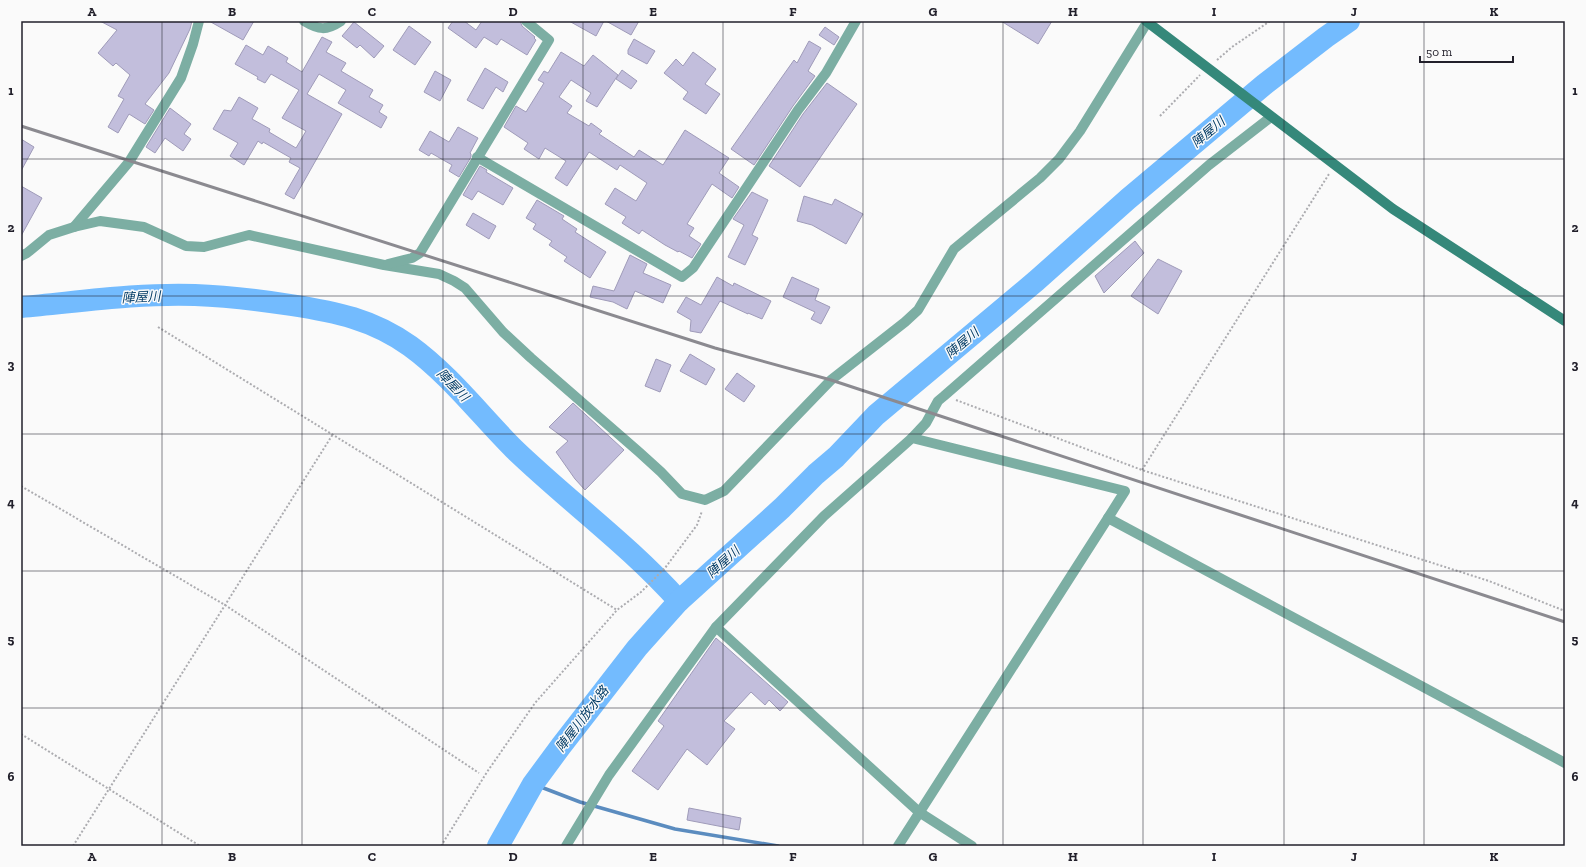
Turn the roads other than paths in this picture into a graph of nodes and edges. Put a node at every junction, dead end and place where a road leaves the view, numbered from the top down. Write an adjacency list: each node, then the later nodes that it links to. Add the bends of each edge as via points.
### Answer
1 (199, 21): 9 (street, via 194,44 181,78 129,162)
2 (304, 21): 3 (street, via 322,29)
3 (341, 21)
4 (526, 21): 8 (street, via 549,40)
5 (856, 21): 8 (street, via 826,73 798,110 693,268 682,277)
6 (1147, 21): 7 (street); 11 (street, via 1080,131 1059,159 1040,178 954,249 918,310 831,380 724,491 705,500 682,494 639,452 503,332 465,288 439,274)
7 (1268, 115): 12 (street, via 1393,209); 13 (street, via 938,401 926,423)
8 (477, 157): 11 (street, via 420,253 412,258)
9 (74, 226): 10 (street, via 49,235); 11 (street, via 100,221 144,226 186,246 204,247 249,235)
10 (21, 256)
11 (384, 265)
12 (1565, 321)
13 (912, 438): 14 (street, via 1125,491); 15 (street, via 824,516)
14 (1108, 518): 16 (street); 17 (street)
15 (716, 627): 17 (street); 18 (street, via 609,775)
16 (1565, 763)
17 (920, 812): 19 (street); 20 (street)
18 (566, 846)
19 (898, 846)
20 (972, 846)

